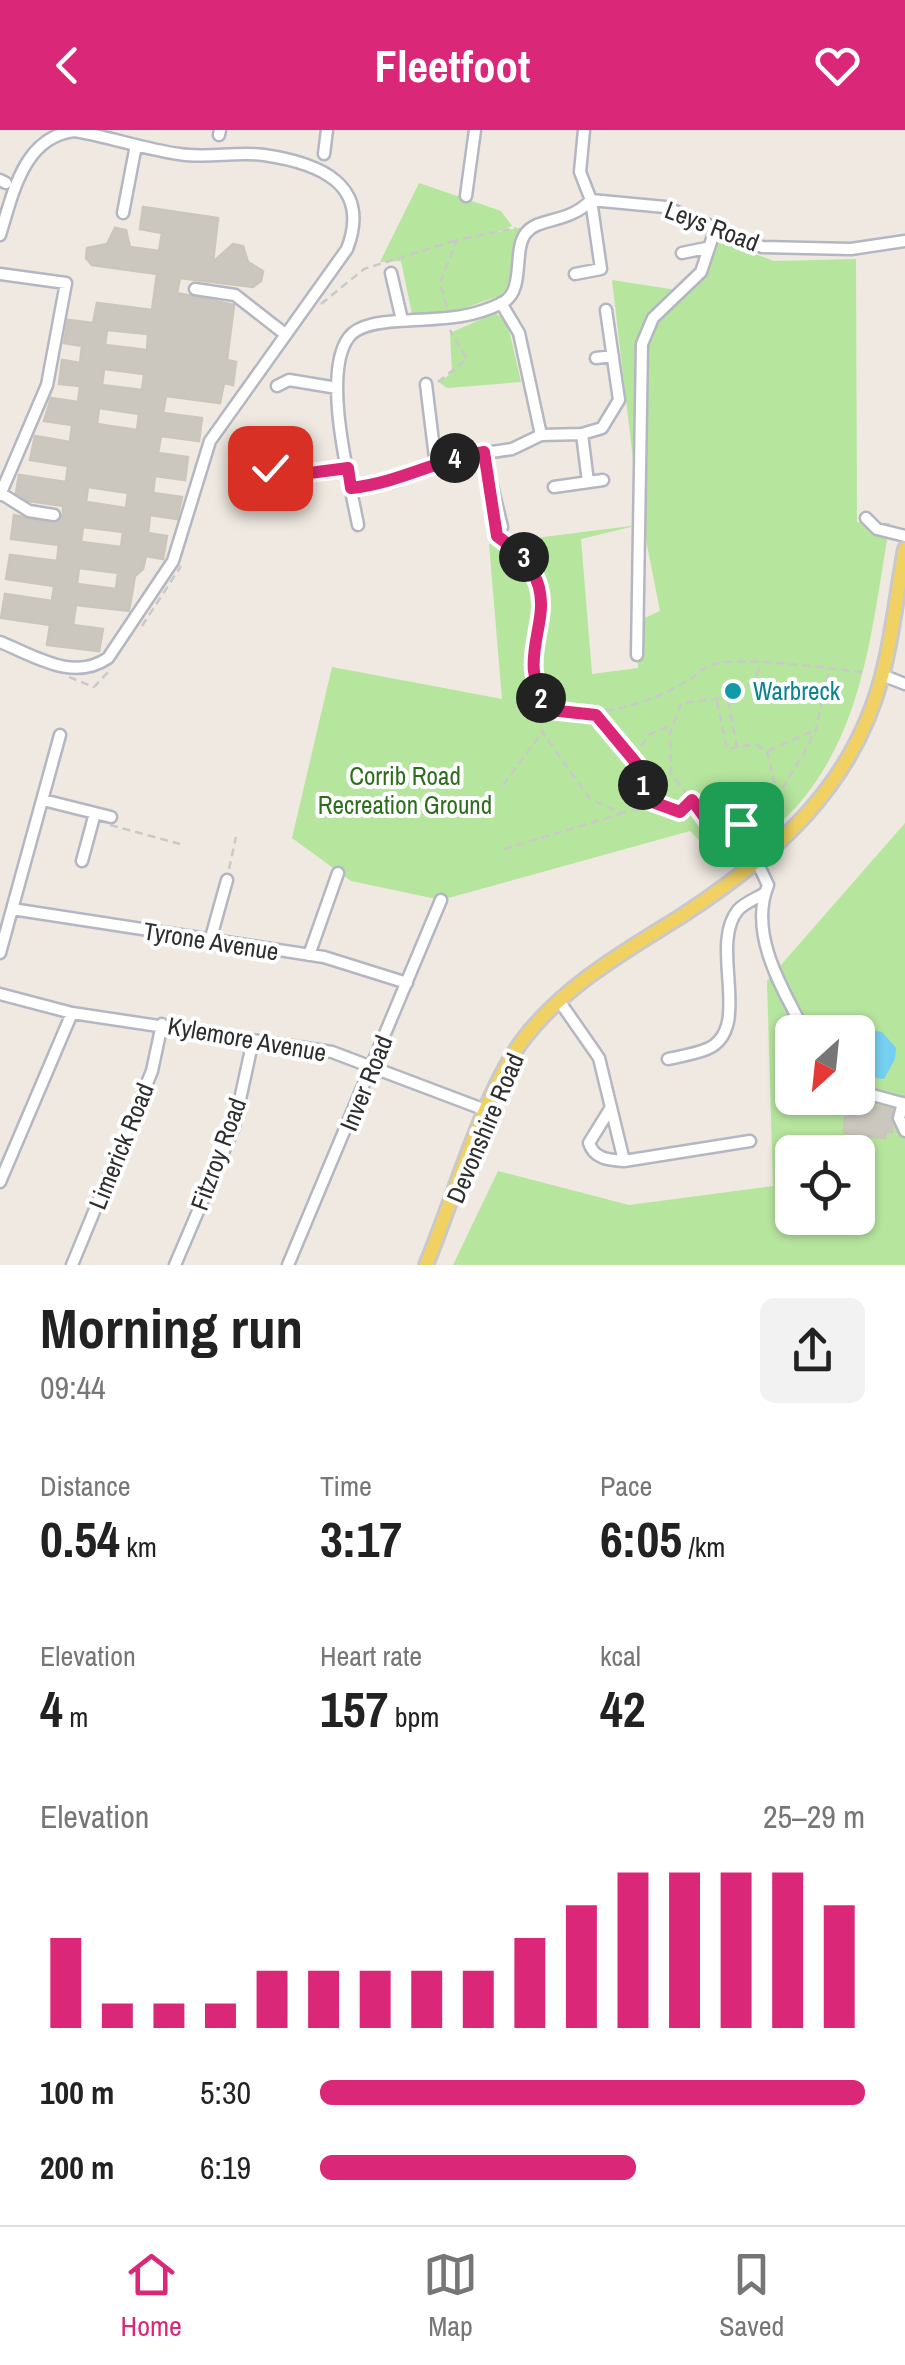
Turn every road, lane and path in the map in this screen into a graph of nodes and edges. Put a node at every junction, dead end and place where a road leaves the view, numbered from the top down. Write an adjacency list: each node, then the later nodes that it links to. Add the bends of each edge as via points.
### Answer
1 (327, 130): 6 (street)
2 (475, 130): 7 (street)
3 (584, 130): 8 (street, via 580,172)
4 (107, 133): 5 (street); 12 (street, via 60,132 37,146)
5 (136, 145): 9 (street); 26 (street, via 184,155 265,155 329,176 347,190 355,222 347,249)
6 (324, 154)
7 (466, 196)
8 (591, 200): 10 (street, via 574,216); 11 (street, Leys Road, via 653,204); 19 (street, via 601,269)
9 (123, 213)
10 (532, 226): 13 (path); 21 (street, via 520,242 515,280)
11 (716, 227): 14 (street, Leys Road, via 762,248 852,249); 15 (street)
12 (0, 235)
13 (457, 240): 22 (path, via 364,269); 25 (path, via 440,283)
14 (905, 241)
15 (706, 248): 16 (street); 54 (street, via 694,284 653,318 642,344)
16 (682, 253)
17 (391, 273): 24 (street)
18 (0, 274): 44 (street, via 66,283 48,385)
19 (575, 274)
20 (195, 290): 26 (street, via 235,295)
21 (502, 303): 25 (street); 33 (street, via 518,333)
22 (314, 310)
23 (606, 310): 27 (street)
24 (402, 320): 25 (street); 31 (street, via 350,336)
25 (450, 321): 29 (path, via 467,359)
26 (286, 334): 53 (street, via 210,441 173,561 108,658 94,668 62,667)
27 (613, 356): 28 (street); 32 (street, via 617,408 602,428)
28 (596, 358)
29 (426, 384): 37 (street)
30 (277, 386): 31 (street, via 288,374)
31 (337, 388): 38 (street)
32 (582, 434): 33 (street); 41 (street)
33 (541, 435): 35 (street)
34 (250, 450): 36 (street)
35 (484, 452): 37 (street); 48 (street)
36 (254, 464): 38 (street, via 294,473); 39 (street)
37 (436, 466): 43 (street)
38 (348, 468): 43 (street)
39 (244, 476)
40 (602, 480): 41 (street)
41 (588, 482): 42 (street)
42 (554, 487)
43 (351, 488): 47 (street)
44 (1, 494): 45 (street, via 29,511)
45 (54, 514)
46 (866, 518): 49 (street, via 877,530)
47 (358, 525)
48 (500, 531): 64 (path, via 540,578 544,600 534,646)
49 (905, 536)
50 (905, 549): 60 (main road, Devonshire Road)
51 (183, 560): 52 (path)
52 (135, 636)
53 (0, 642)
54 (637, 655)
55 (762, 663): 57 (path); 63 (path, via 744,691); 65 (path, via 710,665 671,688)
56 (112, 668): 59 (path, via 94,687)
57 (829, 669): 58 (path); 69 (path)
58 (862, 672)
59 (63, 674)
60 (882, 675): 61 (street); 89 (main road, Devonshire Road, via 846,767)
61 (905, 684)
62 (716, 700): 63 (path); 66 (path, via 681,704); 67 (path)
63 (728, 700): 68 (path)
64 (544, 702): 65 (path, via 550,710); 70 (path)
65 (596, 715): 74 (path)
66 (674, 724): 74 (path, via 650,734); 78 (path, via 671,772)
67 (722, 724): 68 (path); 72 (path, via 727,748)
68 (733, 724): 72 (path)
69 (816, 730): 73 (path); 76 (path)
70 (542, 732): 75 (path); 81 (path, via 590,799)
71 (60, 735): 77 (street)
72 (737, 747): 73 (path, via 756,744)
73 (767, 751): 76 (path)
74 (632, 757): 79 (path)
75 (503, 785)
76 (776, 792): 85 (path)
77 (43, 800): 80 (street); 94 (street)
78 (692, 800): 79 (path, via 680,812); 85 (path)
79 (658, 806): 81 (path)
80 (94, 812): 82 (street); 88 (street)
81 (622, 813): 86 (path)
82 (111, 816): 84 (path, via 110,828)
83 (236, 838): 91 (path)
84 (180, 844)
85 (724, 844): 87 (path)
86 (504, 849)
87 (734, 858)
88 (82, 860)
89 (758, 864): 92 (street); 100 (main road, Devonshire Road, via 619,951)
90 (338, 872): 97 (street)
91 (227, 880): 95 (street)
92 (765, 893): 102 (street, via 768,950); 105 (street, via 740,907 725,937 726,1043)
93 (441, 900): 98 (street, Inver Road)
94 (12, 909): 95 (street, Tyrone Avenue); 96 (street)
95 (210, 941): 97 (street, Tyrone Avenue)
96 (0, 953)
97 (309, 955): 98 (street, Tyrone Avenue)
98 (407, 983): 106 (street, Inver Road)
99 (0, 994): 101 (street, Kylemore Avenue)
100 (560, 1002): 109 (street, via 599,1058); 110 (main road, Devonshire Road, via 522,1041)
101 (72, 1013): 103 (street, Kylemore Avenue); 114 (street)
102 (795, 1015)
103 (162, 1024): 104 (street, Kylemore Avenue); 115 (street, Limerick Road, via 152,1070)
104 (253, 1040): 106 (street, Kylemore Avenue, via 332,1052); 116 (street, Fitzroy Road, via 234,1127)
105 (668, 1058)
106 (375, 1067): 110 (street, Kylemore Avenue); 117 (street, Inver Road)
107 (875, 1095): 108 (street)
108 (904, 1104): 111 (street, via 898,1118)
109 (610, 1108): 113 (street); 113 (street, via 588,1143 595,1154)
110 (488, 1110): 118 (main road, Devonshire Road)
111 (905, 1130)
112 (750, 1141): 113 (street)
113 (624, 1160)
114 (0, 1182)
115 (72, 1265)
116 (175, 1265)
117 (288, 1265)
118 (426, 1265)

